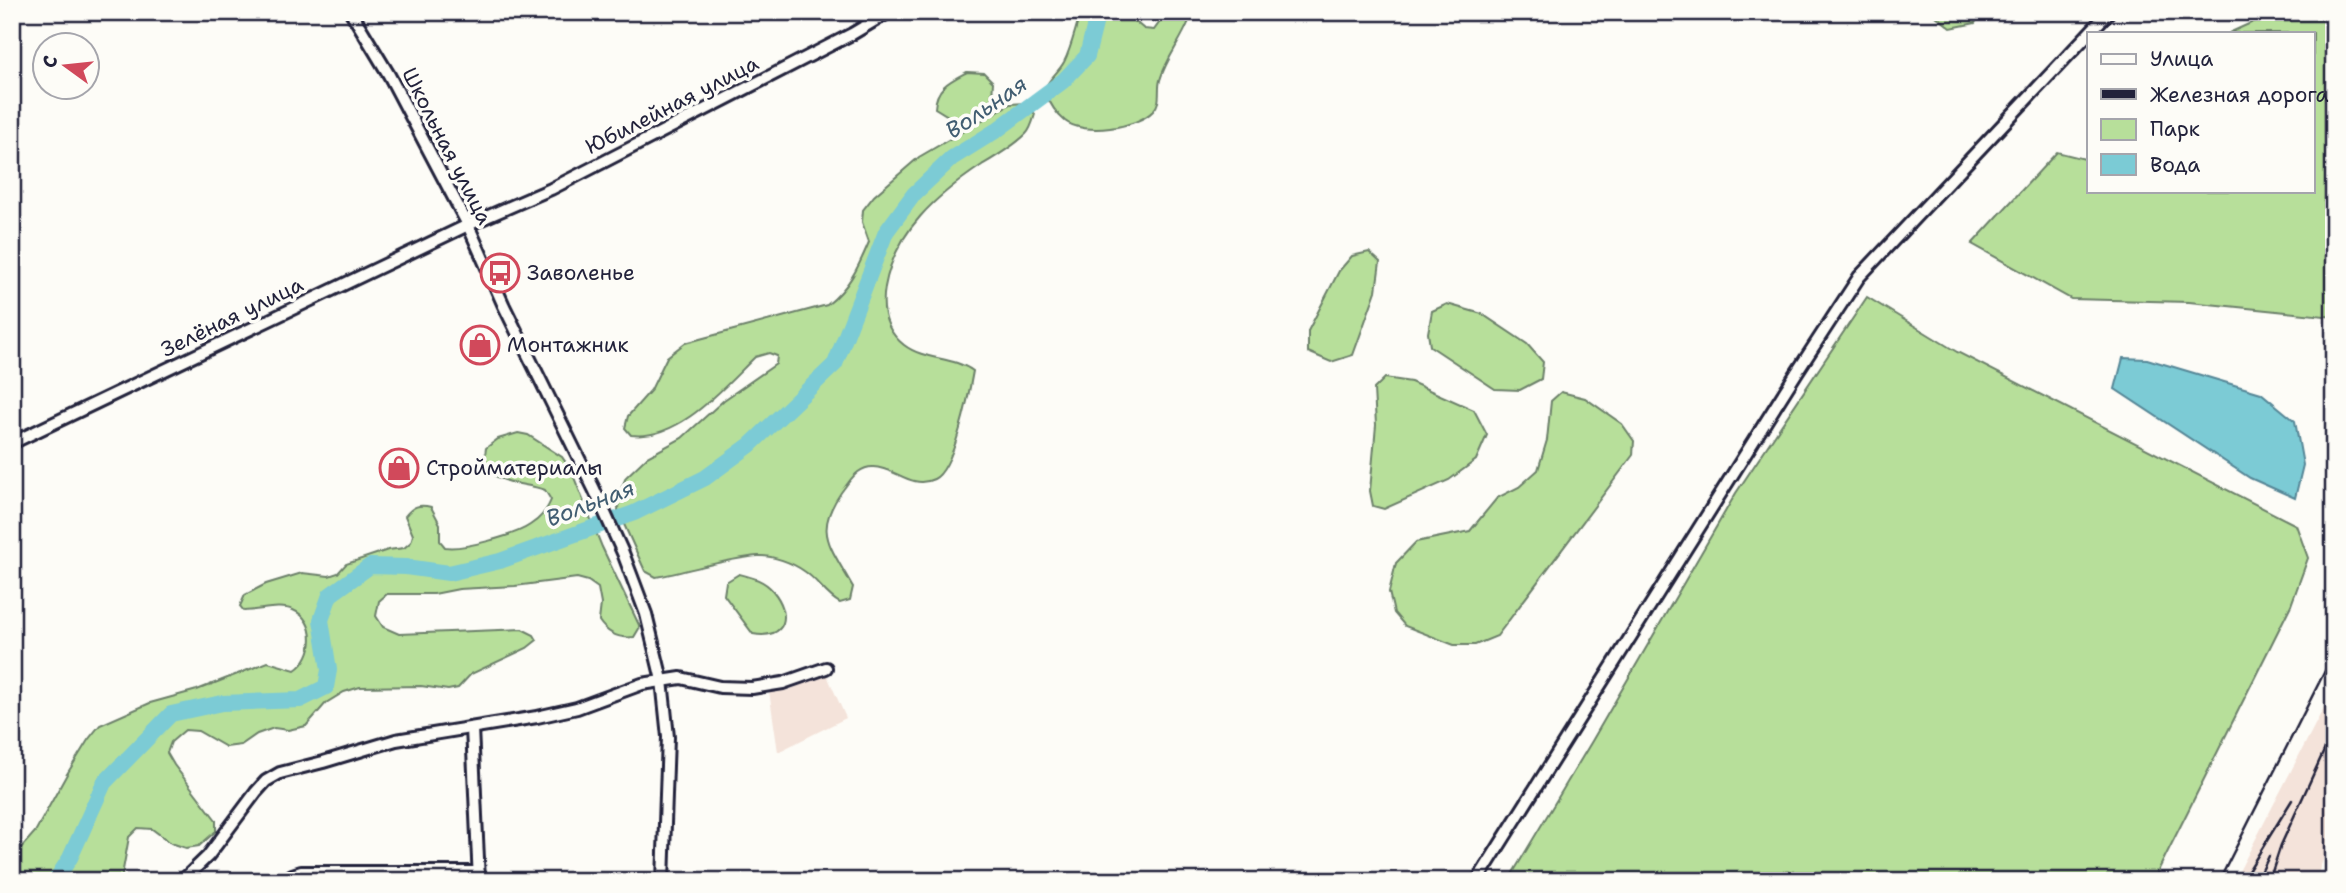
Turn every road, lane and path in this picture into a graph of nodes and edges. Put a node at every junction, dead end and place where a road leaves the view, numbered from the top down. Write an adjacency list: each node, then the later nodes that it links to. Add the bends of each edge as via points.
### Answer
1 (351, 12): 6 (street, Школьная улица)
2 (889, 12): 6 (street, Юбилейная улица, via 551,189)
3 (2109, 12): 4 (street)
4 (2090, 32)
5 (2087, 35): 15 (street, via 1859,277)
6 (468, 225): 7 (street, Зелёная улица); 9 (street, Школьная улица, via 624,553 646,614)
7 (12, 443)
8 (826, 668): 9 (street, via 752,688 681,678)
9 (662, 680): 10 (street, via 577,708); 14 (street, via 668,737)
10 (472, 728): 11 (street); 12 (street, via 396,740 279,773 256,792 208,856)
11 (479, 876): 13 (street, via 301,873)
12 (182, 881)
13 (289, 881)
14 (663, 881)
15 (1477, 881)

